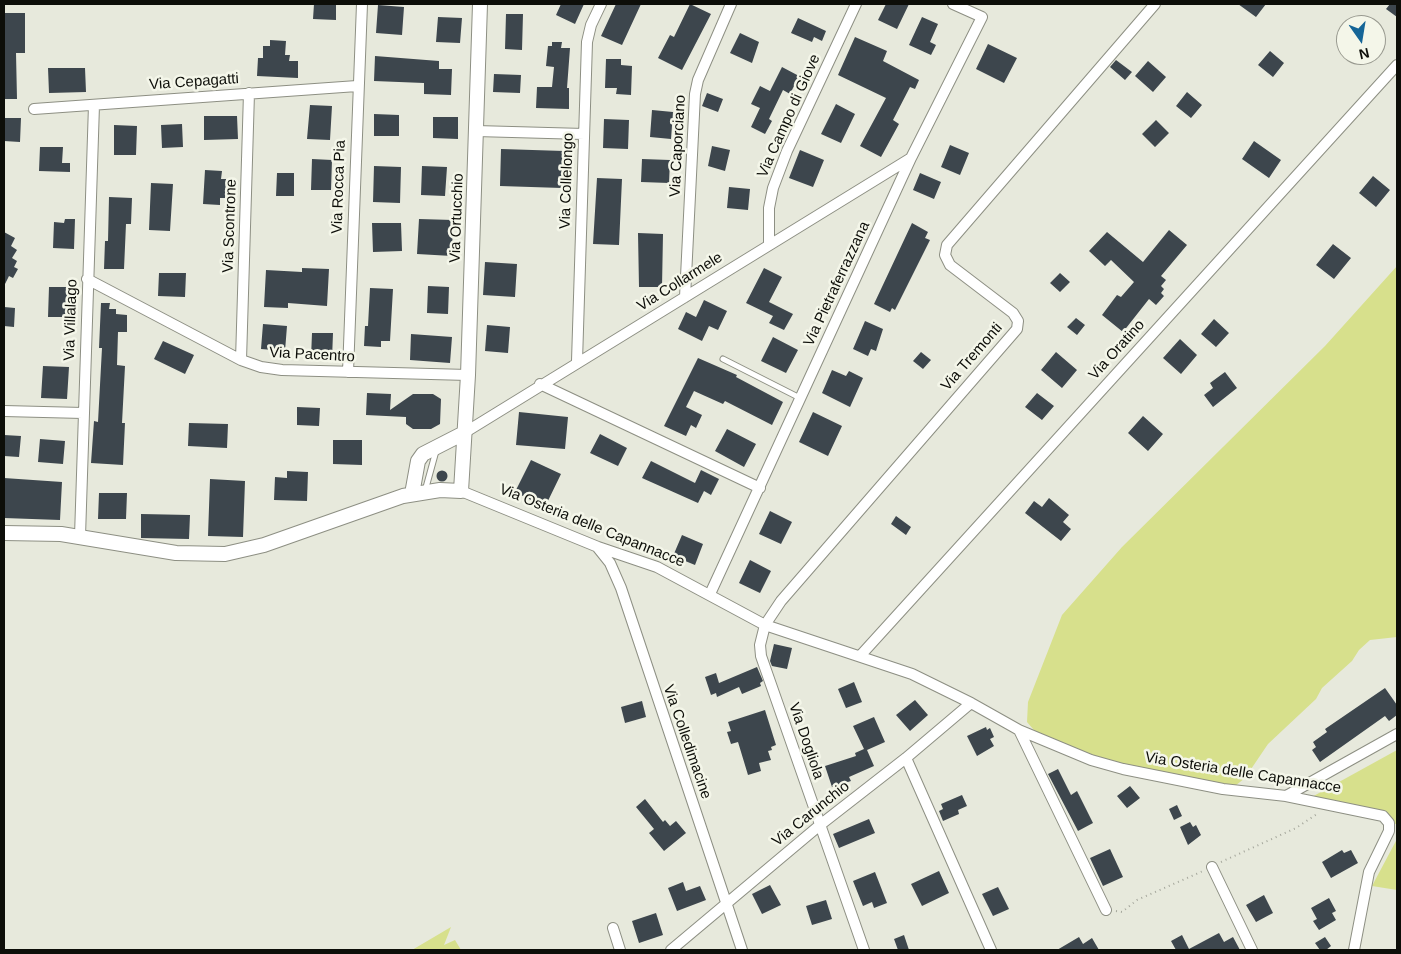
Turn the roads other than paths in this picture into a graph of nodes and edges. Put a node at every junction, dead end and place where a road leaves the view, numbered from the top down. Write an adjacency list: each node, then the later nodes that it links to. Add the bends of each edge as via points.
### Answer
1 (362, 4): 9 (street, Via Rocca Pia)
2 (480, 4): 13 (street, Via Ortucchio)
3 (601, 4): 14 (street, Via Collelongo, via 588,34)
4 (731, 4): 18 (street, Via Caporciano, via 695,94)
5 (856, 4): 16 (street, Via Campo di Giove, via 773,188 769,208)
6 (953, 4): 15 (street, Via Pietraferrazzana, via 982,17)
7 (1155, 4): 36 (street, Via Tremonti, via 947,245 950,265 1013,313 1018,321 1017,329 781,601)
8 (1397, 66): 37 (street, Via Oratino)
9 (357, 86): 10 (street, Via Cepagatti); 22 (street, Via Rocca Pia)
10 (249, 93): 11 (street, Via Cepagatti); 20 (street, Via Scontrone)
11 (94, 105): 12 (street, Via Cepagatti); 17 (street, Via Villalago)
12 (34, 110)
13 (476, 131): 14 (street); 23 (street, Via Ortucchio)
14 (584, 134): 21 (street, Via Collelongo)
15 (911, 158): 16 (street, Via Collarmele); 25 (street, Via Pietraferrazzana)
16 (769, 244): 18 (street, Via Collarmele)
17 (87, 279): 20 (street, Via Pacentro); 27 (street, Via Villalago)
18 (685, 297): 21 (street, Via Collarmele)
19 (722, 359): 25 (lane)
20 (241, 360): 22 (street, Via Pacentro, via 282,370)
21 (577, 361): 24 (street, Via Collarmele)
22 (348, 372): 23 (street, Via Pacentro)
23 (468, 375): 28 (street, Via Ortucchio)
24 (540, 384): 28 (street, Via Collarmele); 29 (street)
25 (801, 399): 29 (street, Via Pietraferrazzana)
26 (4, 411): 27 (street)
27 (83, 413): 33 (street, Via Villalago)
28 (464, 432): 30 (street, Via Ortucchio); 31 (street, via 423,454 418,462)
29 (760, 488): 35 (street, Via Pietraferrazzana)
30 (462, 491): 31 (street, Via Osteria delle Capannacce); 34 (street, Via Osteria delle Capannacce)
31 (418, 493): 33 (street, Via Osteria delle Capannacce, via 240,552 211,555 176,553)
32 (4, 533): 33 (street, Via Osteria delle Capannacce, via 44,532)
33 (80, 536)
34 (598, 547): 35 (street, Via Osteria delle Capannacce, via 657,567); 45 (street, Via Colledimacine, via 610,563 621,588)
35 (710, 594): 36 (street, Via Osteria delle Capannacce)
36 (765, 625): 37 (street, Via Osteria delle Capannacce); 43 (street, Via Dogliola, via 761,656)
37 (860, 656): 38 (street, Via Osteria delle Capannacce, via 912,674)
38 (971, 703): 39 (street, Via Osteria delle Capannacce); 41 (street, Via Carunchio)
39 (1018, 730): 42 (street, Via Osteria delle Capannacce, via 1123,770 1223,790); 46 (street)
40 (1397, 734): 42 (street)
41 (906, 758): 43 (street, Via Carunchio); 52 (street)
42 (1286, 796): 54 (street, Via Osteria delle Capannacce, via 1376,813 1386,817 1389,823 1388,834 1369,872)
43 (820, 825): 45 (street, Via Carunchio); 51 (street, Via Dogliola)
44 (1212, 867): 53 (street)
45 (726, 904): 49 (street, Via Carunchio); 50 (street, Via Colledimacine)
46 (1106, 910)
47 (612, 928): 48 (street)
48 (620, 950)
49 (671, 950)
50 (742, 950)
51 (864, 950)
52 (991, 950)
53 (1252, 950)
54 (1354, 950)

